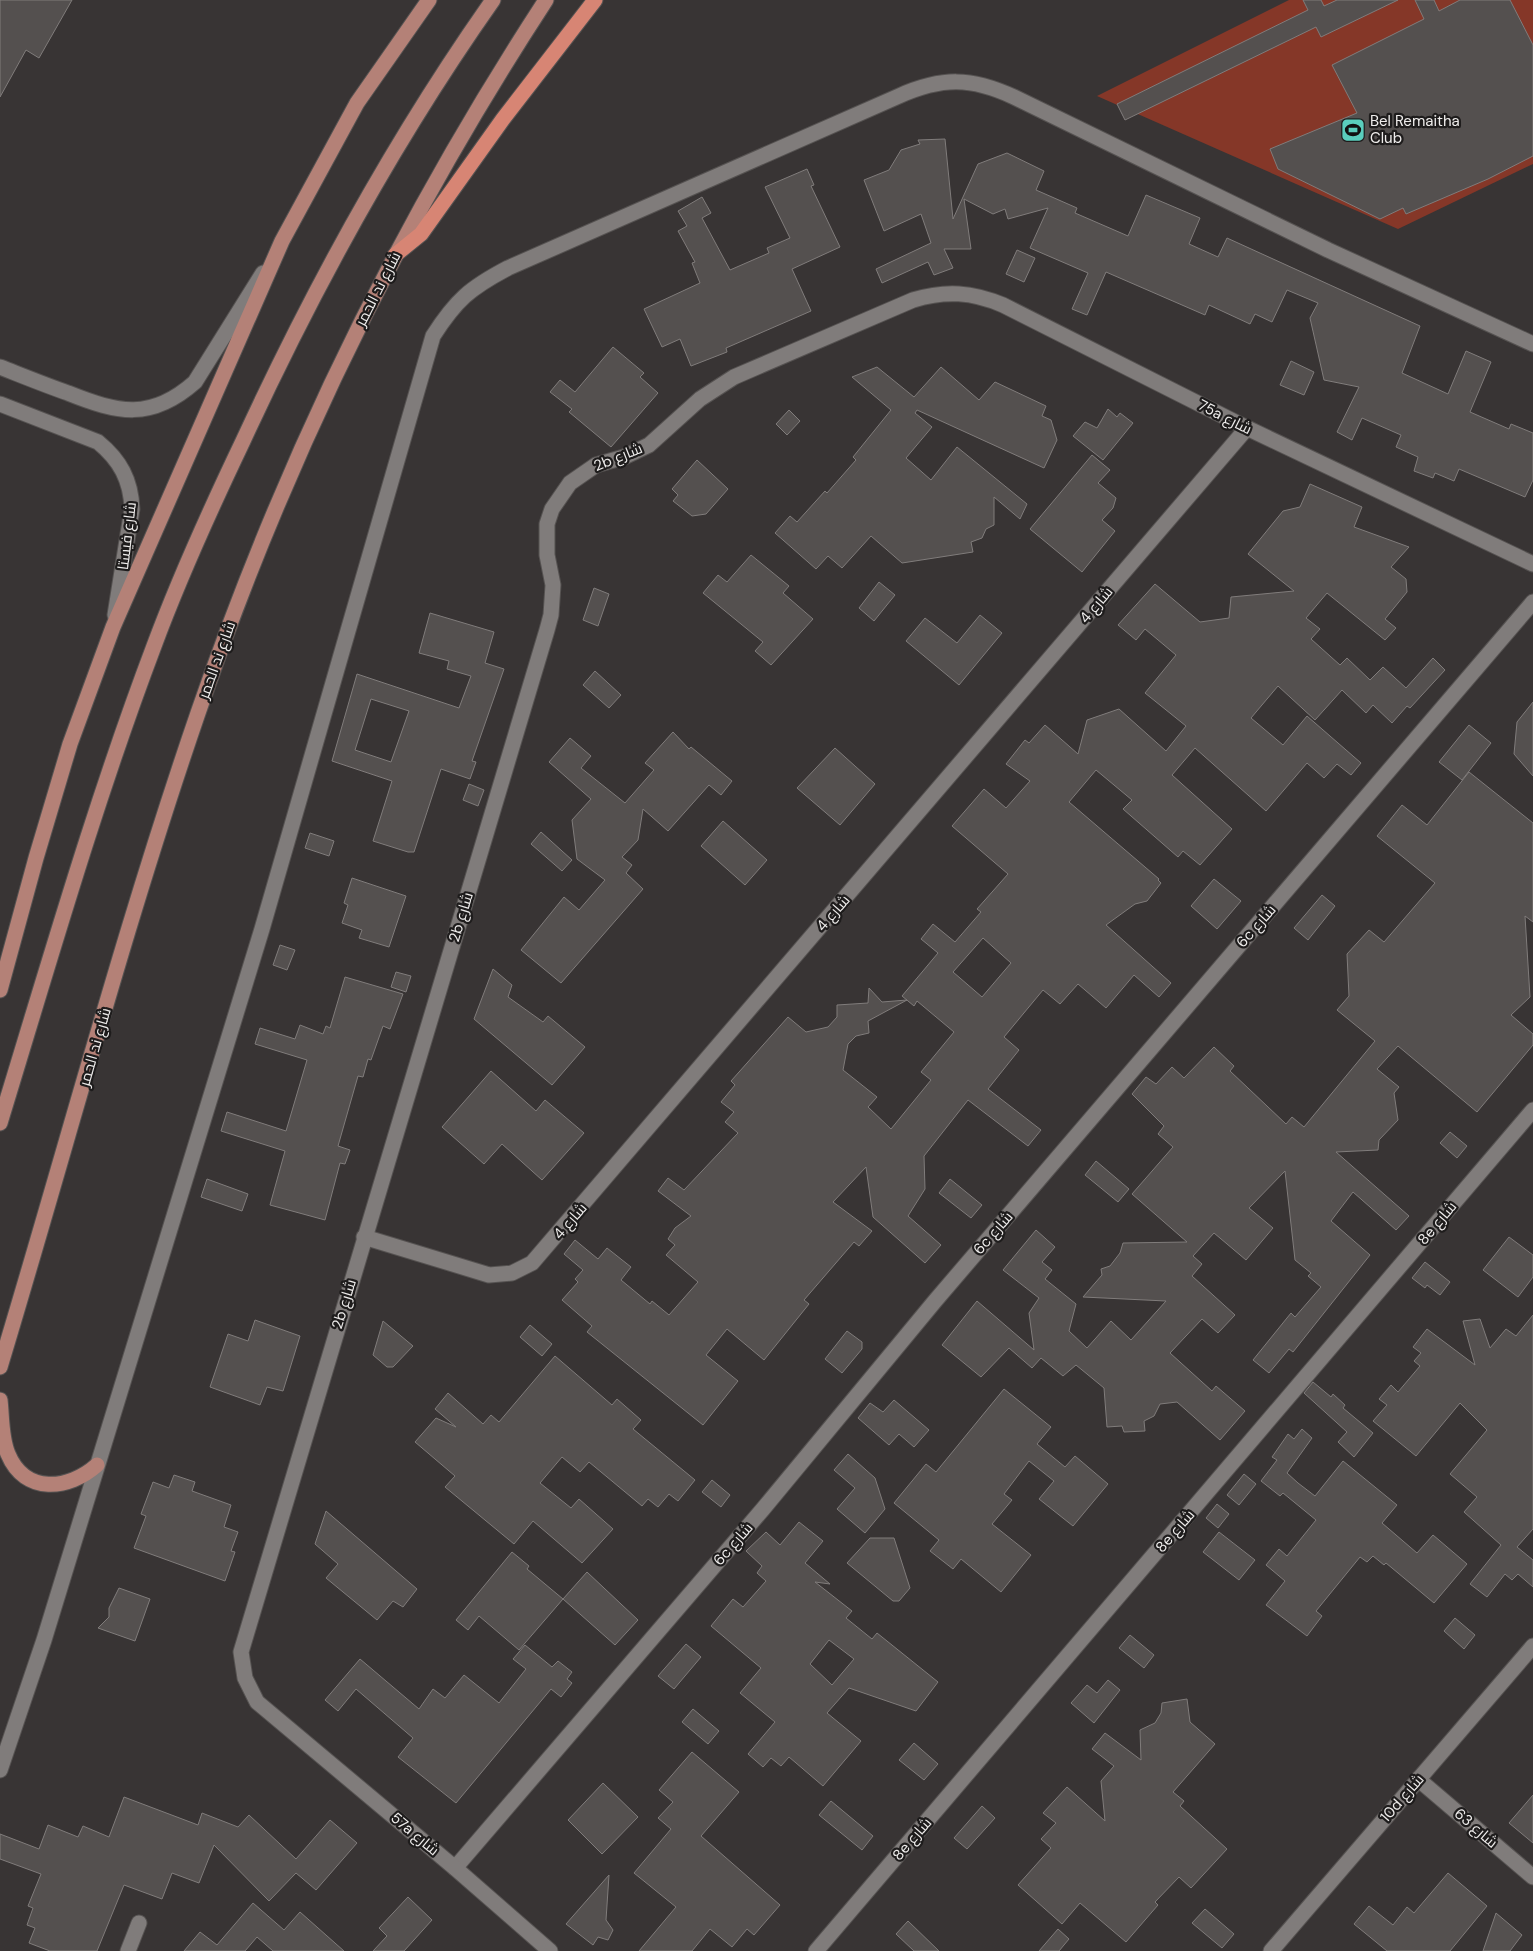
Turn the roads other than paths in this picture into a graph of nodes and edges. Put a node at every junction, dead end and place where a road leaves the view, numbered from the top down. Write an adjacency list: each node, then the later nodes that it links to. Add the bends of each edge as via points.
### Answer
1 (429, 0): 5 (main road, via 358,103)
2 (492, 0): 17 (main road, via 414,118 368,195 286,348 188,560 154,645 90,832)
3 (546, 0): 6 (main road, شارع ند الحمر, via 463,132)
4 (595, 0): 6 (highway, via 503,119 421,234)
5 (282, 242): 9 (street, via 195,382 165,403 130,411 101,406); 14 (main road)
6 (395, 254): 19 (main road, شارع ند الحمر, via 306,439 250,574 199,710 160,824)
7 (913, 300): 11 (street, 75a شارع, via 959,292 989,299); 18 (street, 2b شارع, via 734,377 700,399 649,444 582,473 560,495 552,509 546,540 553,585 548,630)
8 (1533, 344): 21 (street, via 1336,254 1014,97 968,81 944,81 921,86 565,242 477,284 452,307 433,336 262,929)
9 (0, 367)
10 (0, 404): 14 (street, شارع فيستا, via 98,442 109,451 126,475 132,509)
11 (1247, 428): 12 (street, 75a شارع); 18 (street, شارع 4, via 532,1263 512,1273 489,1275)
12 (1533, 564)
13 (1533, 602): 26 (street, 6c شارع)
14 (113, 627): 15 (main road, via 70,744)
15 (0, 990)
16 (1533, 1110): 31 (street, 8e شارع)
17 (0, 1123)
18 (364, 1237): 23 (street, 2b شارع, via 241,1652 245,1678 257,1702)
19 (0, 1368)
20 (0, 1400): 21 (main road, via 8,1455 31,1479 64,1484 84,1476)
21 (97, 1465): 24 (street, via 44,1640)
22 (1533, 1646): 25 (street, 10d شارع)
23 (278, 1719): 26 (street, 57a شارع)
24 (0, 1770)
25 (1418, 1778): 27 (street, شارع 63); 32 (street, 10d شارع)
26 (455, 1868): 30 (street, 57a شارع)
27 (1533, 1877)
28 (139, 1923): 29 (street)
29 (128, 1951)
30 (550, 1951)
31 (816, 1951)
32 (1271, 1951)

